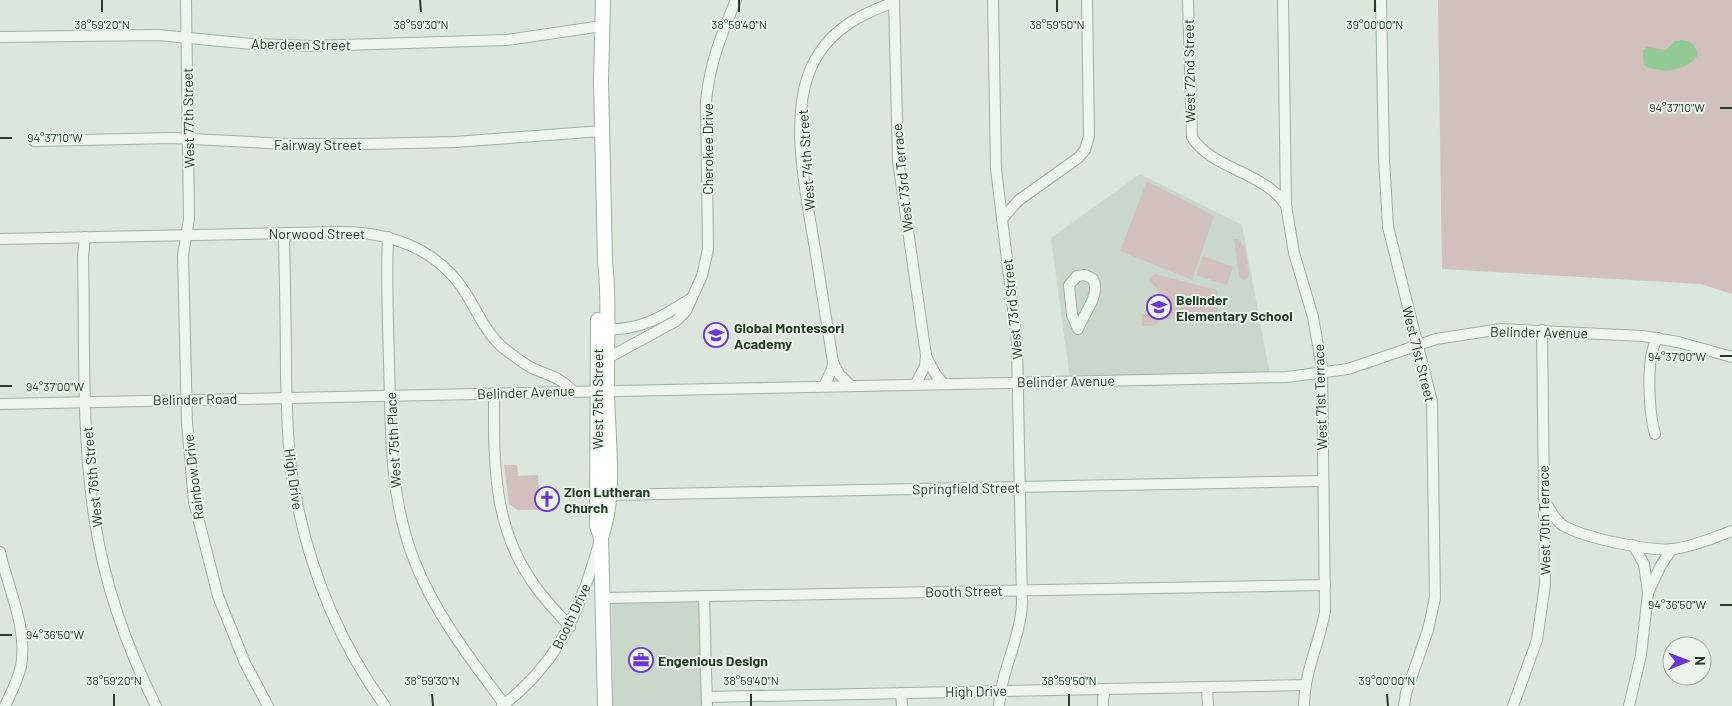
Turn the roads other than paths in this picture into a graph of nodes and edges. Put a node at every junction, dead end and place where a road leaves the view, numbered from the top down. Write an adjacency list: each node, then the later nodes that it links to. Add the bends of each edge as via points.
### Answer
1 (186, 0): 12 (street, West 77th Street)
2 (603, 0): 10 (main road, West 75th Street)
3 (736, 0): 26 (street, Cherokee Drive, via 719,39 708,78 708,249 702,276)
4 (993, 0): 19 (street, West 73rd Street, via 996,169)
5 (1087, 0): 19 (street, via 1089,136 1085,150 1019,200)
6 (1188, 0): 17 (street, West 72nd Street, via 1192,137 1208,154)
7 (1282, 0): 16 (street, West 71st Terrace)
8 (1381, 0): 31 (street, West 71st Street, via 1385,200 1393,255)
9 (894, 1): 32 (street, West 73rd Terrace, via 898,161); 35 (street, West 74th Street, via 856,18 834,34 816,59 803,90 804,175)
10 (602, 26): 12 (street, Aberdeen Street, via 542,36 460,43 280,46); 13 (main road, West 75th Street)
11 (0, 36): 12 (street, Aberdeen Street)
12 (187, 36): 14 (street, West 77th Street)
13 (602, 131): 14 (street, Fairway Street, via 364,144 278,144); 25 (main road, West 75th Street)
14 (188, 138): 15 (street, Fairway Street); 21 (street, West 77th Street)
15 (34, 141)
16 (1285, 178): 17 (street); 18 (street, West 71st Terrace)
17 (1270, 186): 18 (street, West 72nd Street)
18 (1286, 205): 36 (street, West 71st Terrace, via 1294,253 1318,341)
19 (1002, 219): 38 (street, West 73rd Street, via 1015,310)
20 (288, 233): 21 (street, Norwood Street); 23 (street, Norwood Street, via 359,231); 46 (street, High Drive, via 284,240)
21 (187, 235): 22 (street, Norwood Street); 47 (street, Rainbow Drive, via 183,255)
22 (85, 237): 24 (street, Norwood Street); 48 (street, West 76th Street)
23 (388, 237): 42 (street, Norwood Street, via 409,244 438,262 459,284 500,345 530,366 561,379); 45 (street, West 75th Place)
24 (0, 239)
25 (605, 261): 27 (main road, West 75th Street); 43 (main road, West 75th Street, via 599,291)
26 (690, 299): 27 (street, via 656,320 631,328); 34 (street, Cherokee Drive, via 686,310 676,321)
27 (607, 329): 34 (main road, West 75th Street)
28 (1078, 329): 28 (street, via 1095,288 1093,279 1085,274 1077,276 1070,285 1072,314)
29 (1542, 330): 30 (street, Belinder Avenue); 31 (street, Belinder Avenue, via 1489,330 1451,335); 54 (street, West 70th Terrace)
30 (1658, 338): 33 (street, Belinder Avenue); 50 (street, via 1653,345 1649,408)
31 (1419, 344): 36 (street, Belinder Avenue); 86 (street, West 71st Street, via 1433,418 1436,578 1432,617)
32 (926, 356): 37 (street, West 73rd Terrace); 39 (street, West 73rd Terrace, via 925,366)
33 (1732, 357)
34 (606, 359): 43 (main road, West 75th Street)
35 (833, 362): 40 (street, West 74th Street); 41 (street, West 74th Street)
36 (1322, 374): 38 (street, Belinder Avenue); 51 (street, West 71st Terrace)
37 (942, 382): 38 (street, Belinder Avenue); 39 (street, Belinder Avenue)
38 (1018, 382): 52 (street, West 73rd Street)
39 (916, 383): 40 (street, Belinder Avenue)
40 (850, 385): 41 (street, Belinder Avenue)
41 (824, 386): 43 (street, Belinder Avenue)
42 (572, 390): 43 (street, Belinder Avenue); 44 (street, Belinder Avenue)
43 (602, 390): 53 (main road, West 75th Street); 58 (main road, West 75th Street, via 597,526)
44 (494, 393): 45 (street, Belinder Avenue); 67 (street, via 497,496 507,533 527,575)
45 (390, 395): 46 (street, Belinder Road); 75 (street, West 75th Place, via 393,477 414,559 451,631)
46 (287, 397): 47 (street, Belinder Road); 79 (street, High Drive, via 292,474 312,562 338,627)
47 (186, 400): 48 (street, Belinder Road); 78 (street, Rainbow Drive, via 194,502 206,558 230,630)
48 (86, 402): 49 (street, Belinder Road); 77 (street, West 76th Street, via 90,479 101,551 121,624)
49 (0, 404)
50 (1655, 434)
51 (1323, 481): 52 (street, Springfield Street); 62 (street, West 71st Terrace)
52 (1019, 487): 53 (street, Springfield Street); 63 (street, West 73rd Street)
53 (608, 495): 58 (main road, West 75th Street, via 606,524)
54 (1544, 500): 55 (street); 57 (street, West 70th Terrace)
55 (1564, 527): 57 (street); 59 (street)
56 (1732, 531): 60 (street, via 1699,544)
57 (1544, 536): 87 (street, West 70th Terrace, via 1542,612 1537,640)
58 (601, 537): 66 (main road, West 75th Street); 67 (street, Booth Drive)
59 (1633, 545): 60 (street); 64 (street, via 1644,564)
60 (1672, 549): 64 (street)
61 (0, 552): 76 (street, via 23,648 20,672)
62 (1325, 585): 63 (street, Booth Street); 68 (street, West 71st Terrace, via 1322,630)
63 (1021, 590): 65 (street, Booth Street); 71 (street, West 73rd Street, via 1021,623)
64 (1648, 592): 88 (street, via 1641,655)
65 (704, 596): 66 (street, Booth Street); 73 (street)
66 (604, 598): 80 (main road, West 75th Street)
67 (570, 627): 75 (street, Booth Drive, via 545,666)
68 (1306, 685): 69 (street, High Drive); 85 (street, West 71st Terrace)
69 (1207, 688): 70 (street, High Drive); 84 (street)
70 (1106, 689): 71 (street, High Drive); 83 (street, via 1102,697)
71 (1001, 691): 72 (street, High Drive); 82 (street, West 73rd Street)
72 (901, 693): 74 (street, High Drive); 81 (street)
73 (707, 701): 74 (street, High Drive)
74 (804, 701)
75 (503, 705)
76 (5, 706)
77 (156, 706)
78 (268, 706)
79 (385, 706)
80 (605, 706)
81 (902, 706)
82 (999, 706)
83 (1103, 706)
84 (1208, 706)
85 (1304, 706)
86 (1404, 706)
87 (1513, 706)
88 (1629, 706)

